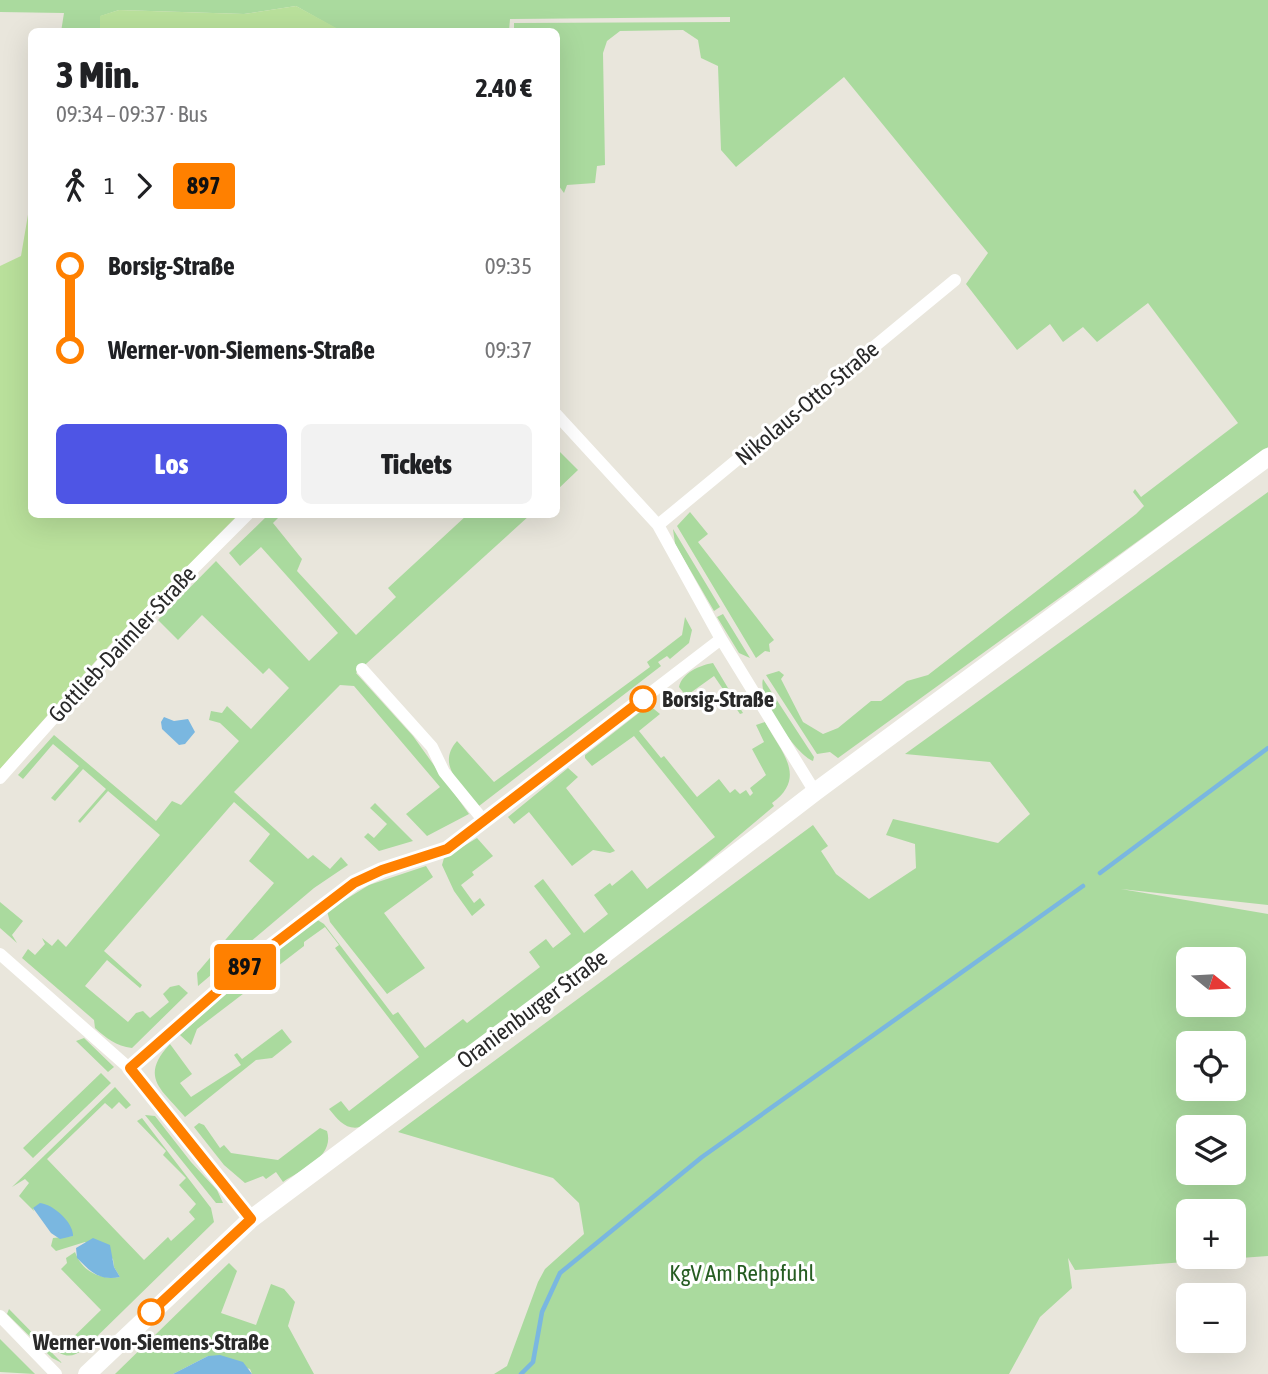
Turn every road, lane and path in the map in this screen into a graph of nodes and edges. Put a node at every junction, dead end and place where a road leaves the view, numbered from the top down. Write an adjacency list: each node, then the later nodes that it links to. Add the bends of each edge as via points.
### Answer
1 (955, 280): 5 (street, Nikolaus-Otto-Straße)
2 (560, 418): 5 (street)
3 (1268, 457): 9 (main road, Oranienburger Straße)
4 (244, 518): 8 (street, Gottlieb-Daimler-Straße, via 134,628)
5 (658, 525): 6 (street)
6 (721, 639): 9 (street); 10 (street)
7 (362, 669): 10 (street, via 432,747 444,772)
8 (0, 778)
9 (815, 792): 13 (main road, Oranienburger Straße)
10 (484, 821): 12 (street, via 447,849 354,883 253,960)
11 (0, 954): 12 (street)
12 (130, 1068): 13 (street)
13 (251, 1219): 16 (main road, Oranienburger Straße)
14 (0, 1316): 15 (street)
15 (56, 1374)
16 (87, 1374)

